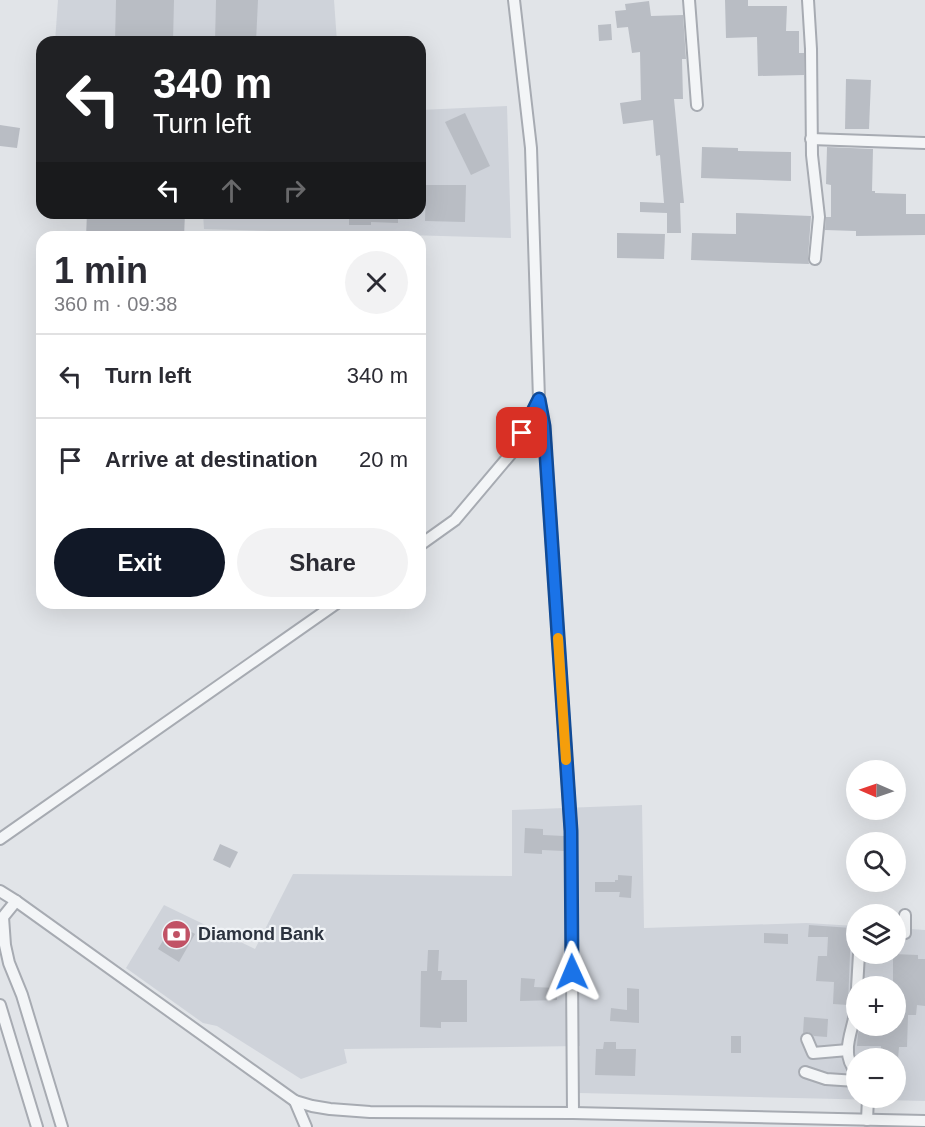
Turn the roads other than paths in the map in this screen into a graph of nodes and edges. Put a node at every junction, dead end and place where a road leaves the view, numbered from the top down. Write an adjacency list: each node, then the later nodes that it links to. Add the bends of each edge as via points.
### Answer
1 (514, 0): 8 (street, via 531,148)
2 (689, 0): 4 (street)
3 (808, 0): 5 (street)
4 (697, 105)
5 (811, 139): 6 (street); 7 (street, via 819,217)
6 (925, 143)
7 (815, 259)
8 (539, 399): 9 (street, via 514,450 455,520); 23 (street, via 545,438 571,831)
9 (426, 541)
10 (328, 609): 11 (street)
11 (0, 839)
12 (0, 891): 13 (street)
13 (16, 901): 21 (street); 27 (street, via 3,917 5,945)
14 (857, 964): 17 (street, via 856,1008)
15 (0, 1005): 26 (street)
16 (807, 1039): 18 (street, via 813,1053)
17 (848, 1048)
18 (846, 1050)
19 (805, 1072): 20 (street)
20 (846, 1080)
21 (295, 1101): 23 (street, via 370,1112); 28 (street)
22 (868, 1108): 24 (street)
23 (573, 1113): 24 (street)
24 (867, 1120): 25 (street)
25 (925, 1121)
26 (37, 1127)
27 (62, 1127)
28 (306, 1127)

